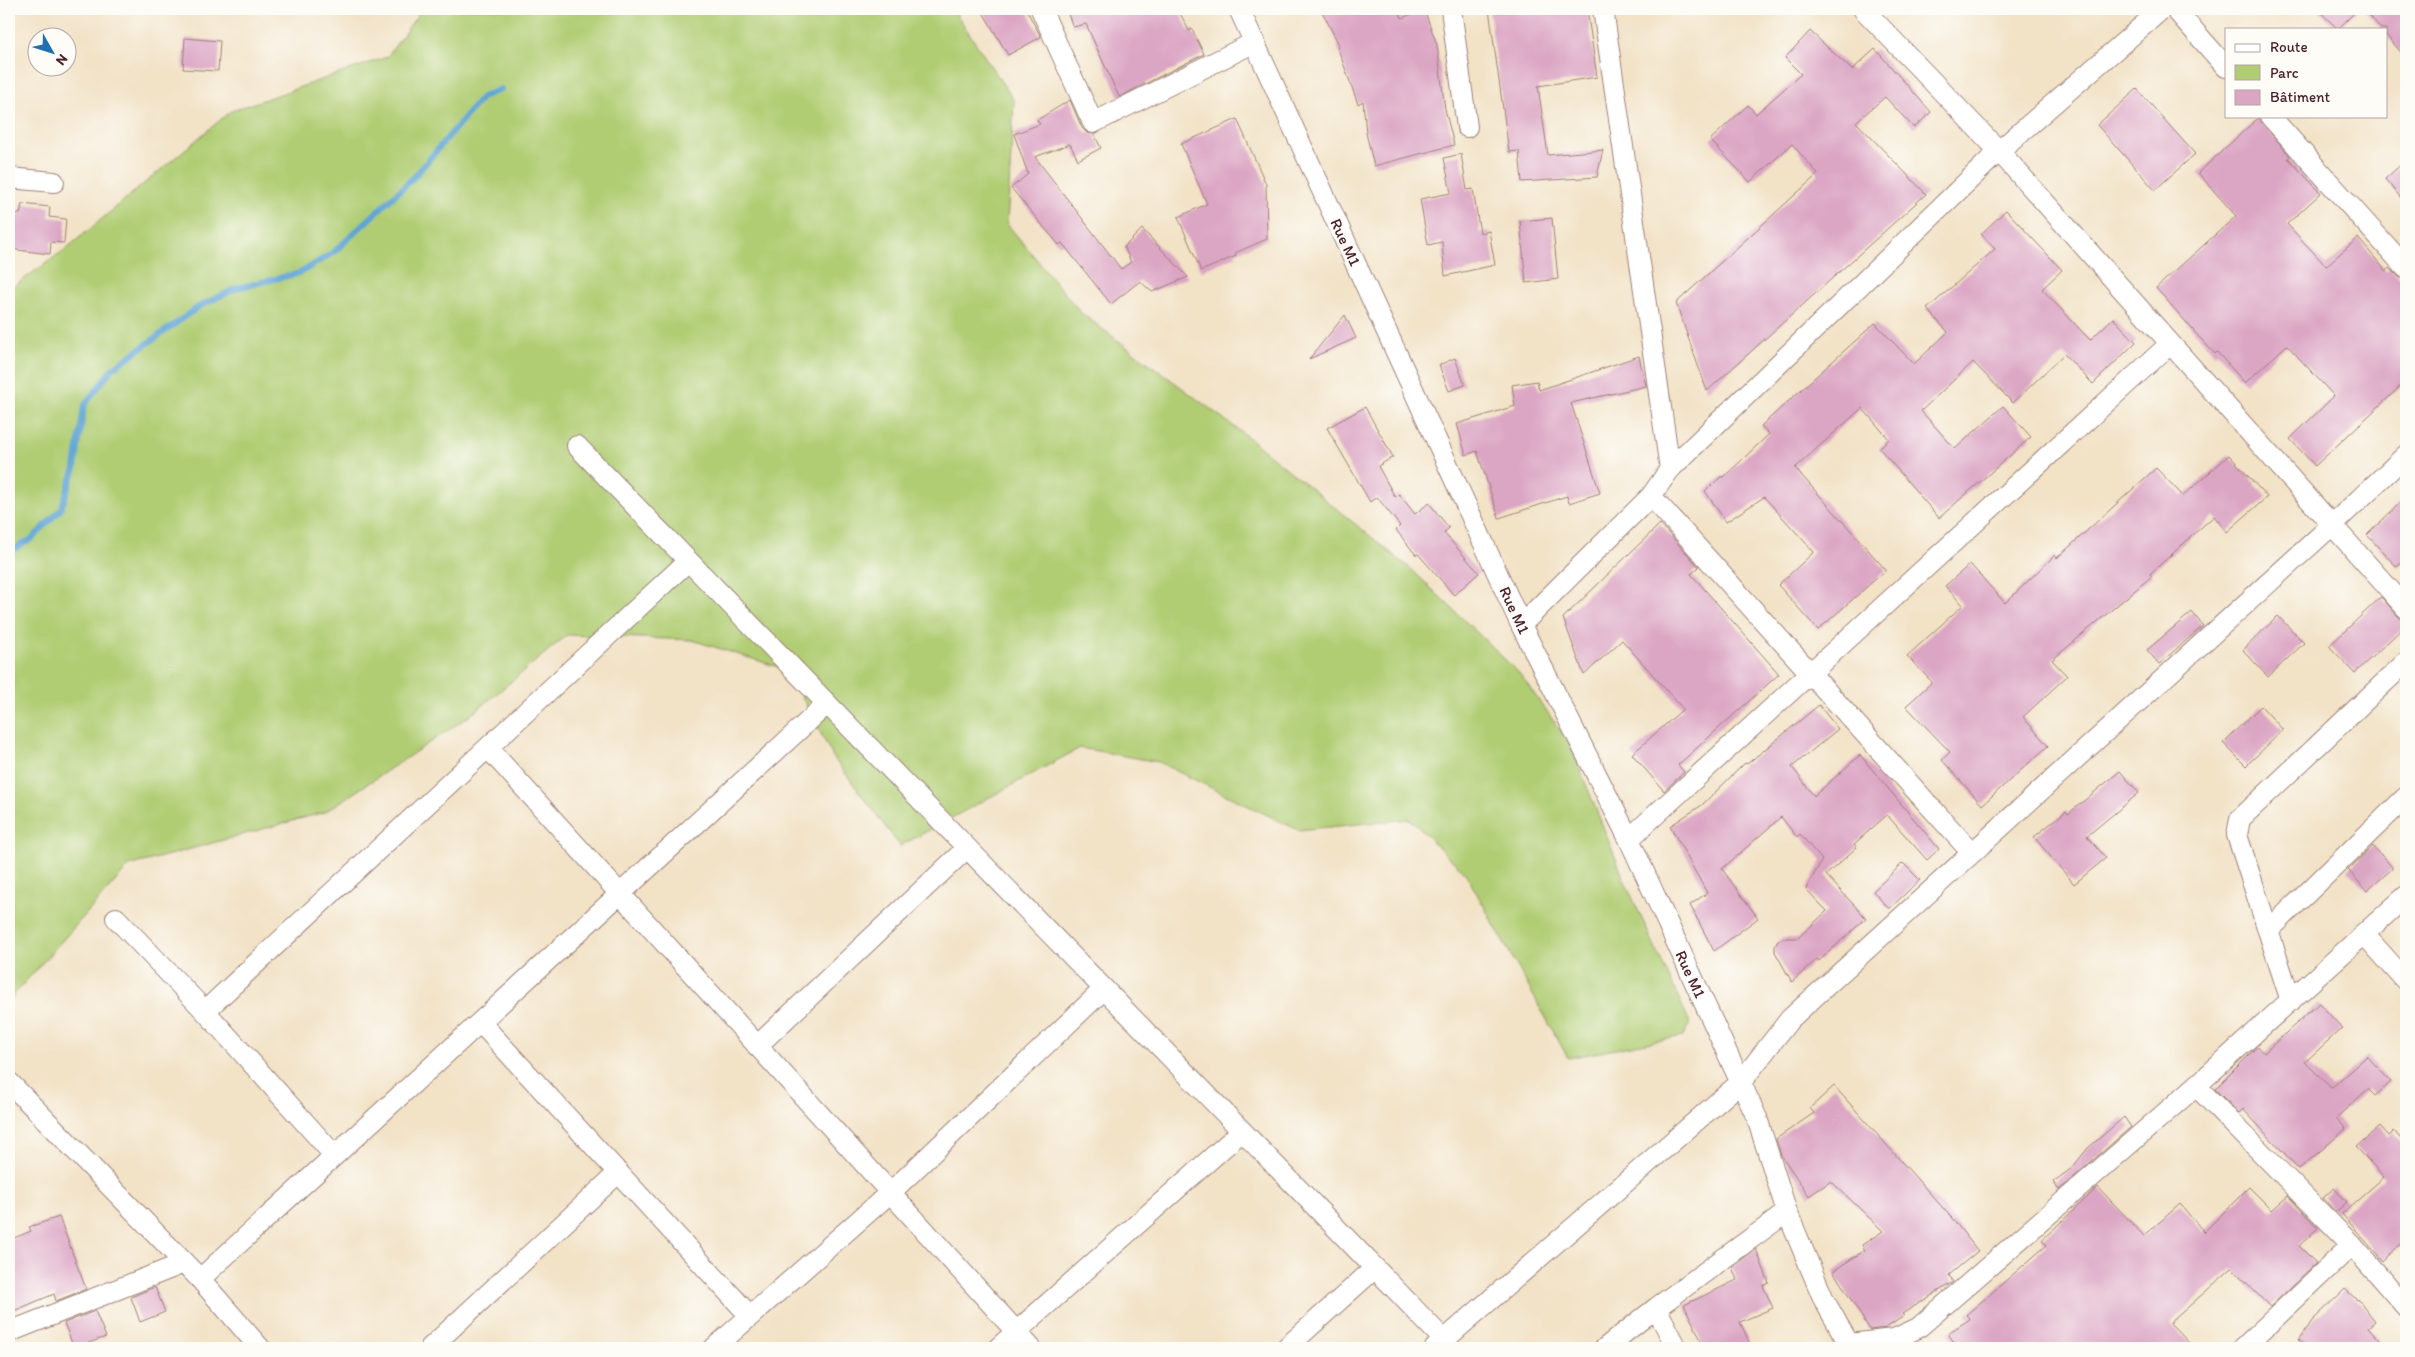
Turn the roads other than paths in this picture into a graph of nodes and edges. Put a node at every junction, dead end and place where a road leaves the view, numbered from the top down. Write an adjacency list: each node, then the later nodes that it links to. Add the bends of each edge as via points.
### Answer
1 (1041, 9): 8 (street, via 1093,123)
2 (1239, 9): 8 (street, Rue M1)
3 (1451, 9): 11 (street)
4 (1603, 9): 19 (street)
5 (1862, 9): 12 (street)
6 (2162, 9): 12 (street)
7 (2174, 9): 9 (street)
8 (1255, 42): 24 (street, Rue M1)
9 (2225, 66)
10 (2272, 118): 15 (street)
11 (1466, 127)
12 (1999, 152): 16 (street); 19 (street)
13 (9, 178): 14 (street)
14 (54, 182)
15 (2406, 268)
16 (2170, 344): 21 (street); 26 (street)
17 (577, 446): 22 (street)
18 (2406, 455): 21 (street)
19 (1670, 469): 20 (street)
20 (1651, 496): 24 (street); 26 (street)
21 (2332, 526): 23 (street); 32 (street)
22 (688, 561): 27 (street); 28 (street)
23 (2406, 608)
24 (1521, 625): 30 (street, Rue M1)
25 (2406, 662): 36 (street, via 2240,819 2237,835)
26 (1810, 673): 30 (street); 32 (street)
27 (827, 704): 31 (street); 33 (street)
28 (488, 748): 33 (street); 41 (street)
29 (2406, 797): 36 (street)
30 (1629, 839): 45 (street, Rue M1)
31 (967, 848): 39 (street); 43 (street)
32 (1972, 853): 45 (street, via 1790,1019)
33 (619, 893): 42 (street); 43 (street)
34 (2406, 896): 37 (street)
35 (116, 918): 41 (street)
36 (2268, 931): 40 (street)
37 (2364, 934): 38 (street); 40 (street)
38 (2406, 981)
39 (1104, 989): 47 (street); 50 (street)
40 (2292, 1001): 46 (street)
41 (205, 1011): 48 (street)
42 (480, 1022): 48 (street); 49 (street)
43 (757, 1046): 50 (street)
44 (9, 1082): 53 (street)
45 (1741, 1082): 51 (street, Rue M1, via 1757,1118); 62 (street)
46 (2196, 1086): 52 (street); 59 (street)
47 (1242, 1131): 54 (street); 60 (street)
48 (334, 1155): 55 (street)
49 (618, 1173): 58 (street); 65 (street)
50 (890, 1193): 58 (street); 60 (street)
51 (1787, 1212): 57 (street); 63 (street, Rue M1, via 1824,1300)
52 (2352, 1245): 56 (street); 73 (street)
53 (184, 1263): 55 (street); 61 (street)
54 (1375, 1268): 62 (street); 69 (street)
55 (200, 1279): 64 (street)
56 (2406, 1307)
57 (1656, 1308): 70 (street); 71 (street)
58 (750, 1316): 66 (street)
59 (1918, 1328): 63 (street, via 1894,1338); 72 (street)
60 (1017, 1330): 67 (street); 68 (street)
61 (9, 1332)
62 (1442, 1345)
63 (1850, 1346)
64 (260, 1348)
65 (430, 1348)
66 (714, 1348)
67 (998, 1348)
68 (1032, 1348)
69 (1286, 1348)
70 (1606, 1348)
71 (1677, 1348)
72 (1909, 1348)
73 (2243, 1348)

